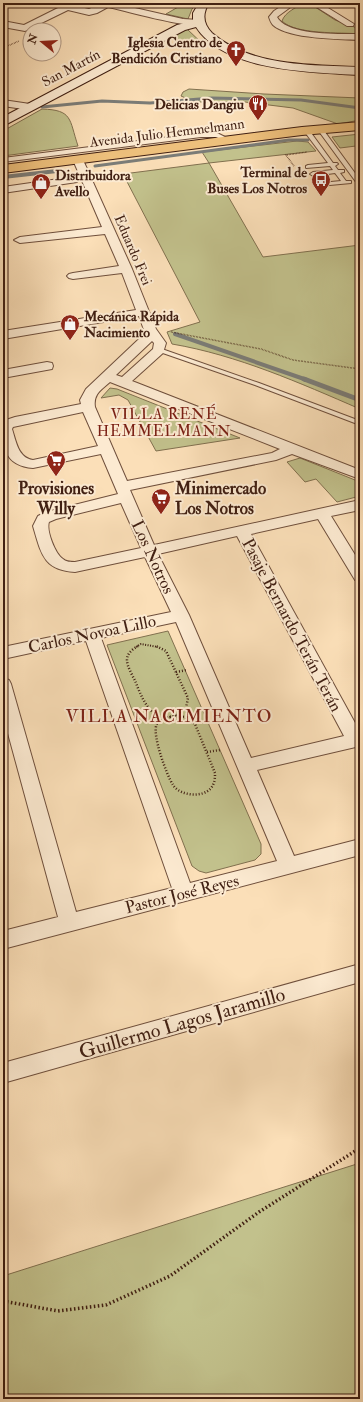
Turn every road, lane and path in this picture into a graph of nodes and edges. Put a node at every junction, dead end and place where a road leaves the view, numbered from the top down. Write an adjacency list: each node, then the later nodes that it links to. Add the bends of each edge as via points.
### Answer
1 (50, 3): 6 (street)
2 (204, 3): 7 (street, via 198,12)
3 (292, 3): 10 (street, via 277,13 273,18 274,23 303,33)
4 (314, 3): 9 (street)
5 (108, 4): 6 (street, via 88,12); 7 (street, via 184,22)
6 (67, 7): 8 (street, via 25,28)
7 (199, 22): 11 (street, via 205,33 218,43 251,57 295,66); 13 (street, San Martín, via 181,27)
8 (3, 24)
9 (350, 24)
10 (360, 37)
11 (360, 71)
12 (3, 103): 13 (street)
13 (30, 107): 14 (street, San Martín)
14 (3, 122)
15 (360, 126): 16 (highway, Avenida Julio Hemmelmann)
16 (313, 130): 17 (highway, Avenida Julio Hemmelmann); 21 (lane); 22 (lane)
17 (230, 140): 18 (lane, via 217,135 201,135); 19 (highway, Avenida Julio Hemmelmann)
18 (3, 160)
19 (78, 160): 20 (highway, Avenida Julio Hemmelmann); 26 (street, Eduardo Frei)
20 (3, 169)
21 (350, 170): 22 (lane); 22 (lane); 22 (lane)
22 (338, 173): 23 (lane); 23 (lane); 23 (lane)
23 (315, 176)
24 (73, 180): 25 (street)
25 (3, 190)
26 (108, 230): 27 (street); 28 (street, Eduardo Frei)
27 (20, 240)
28 (126, 269): 29 (street); 30 (street, Eduardo Frei)
29 (73, 276)
30 (143, 312): 31 (street, Eduardo Frei); 32 (street)
31 (150, 330): 33 (street, via 160,342); 35 (path, via 262,349 292,360); 37 (street, via 146,340)
32 (3, 335)
33 (158, 350): 38 (street); 40 (lane)
34 (47, 366): 36 (street)
35 (360, 369)
36 (3, 374)
37 (107, 376): 38 (street); 39 (street, via 88,396)
38 (124, 382): 41 (street)
39 (88, 407): 42 (street, Los Notros); 42 (street, via 8,424 5,430 16,459 33,464)
40 (360, 423)
41 (293, 448): 43 (street); 44 (street, via 276,456)
42 (105, 449): 44 (street, Los Notros)
43 (360, 475)
44 (124, 492): 48 (street, Los Notros); 48 (street, via 43,519 40,526 51,558 61,566 75,567)
45 (360, 505): 46 (street)
46 (322, 514): 47 (street); 49 (street)
47 (242, 531): 48 (street); 55 (street, Pasaje Bernardo Terán Terán)
48 (150, 552): 50 (street, Los Notros)
49 (360, 576)
50 (181, 615): 51 (street, Carlos Novoa Lillo); 56 (street, Los Notros)
51 (92, 634): 52 (street, Carlos Novoa Lillo); 60 (street)
52 (3, 653)
53 (3, 684): 61 (street)
54 (147, 708): 54 (path, via 156,715 170,717 182,712 188,703 166,651 148,644 135,647 127,655)
55 (357, 740): 56 (street)
56 (246, 766): 59 (street, Los Notros)
57 (172, 785): 57 (path, via 182,793 197,795 210,790 216,779 216,773 195,724 177,716 169,717 158,724 154,735)
58 (360, 847): 59 (street, Pastor José Reyes)
59 (289, 866): 60 (street, Pastor José Reyes)
60 (184, 893): 61 (street, Pastor José Reyes)
61 (69, 923): 62 (street, Pastor José Reyes)
62 (3, 940)
63 (360, 973): 64 (street, Guillermo Lagos Jaramillo)
64 (3, 1073)
65 (360, 1148): 66 (path, via 259,1212 170,1276 106,1305 58,1311)
66 (3, 1301)

